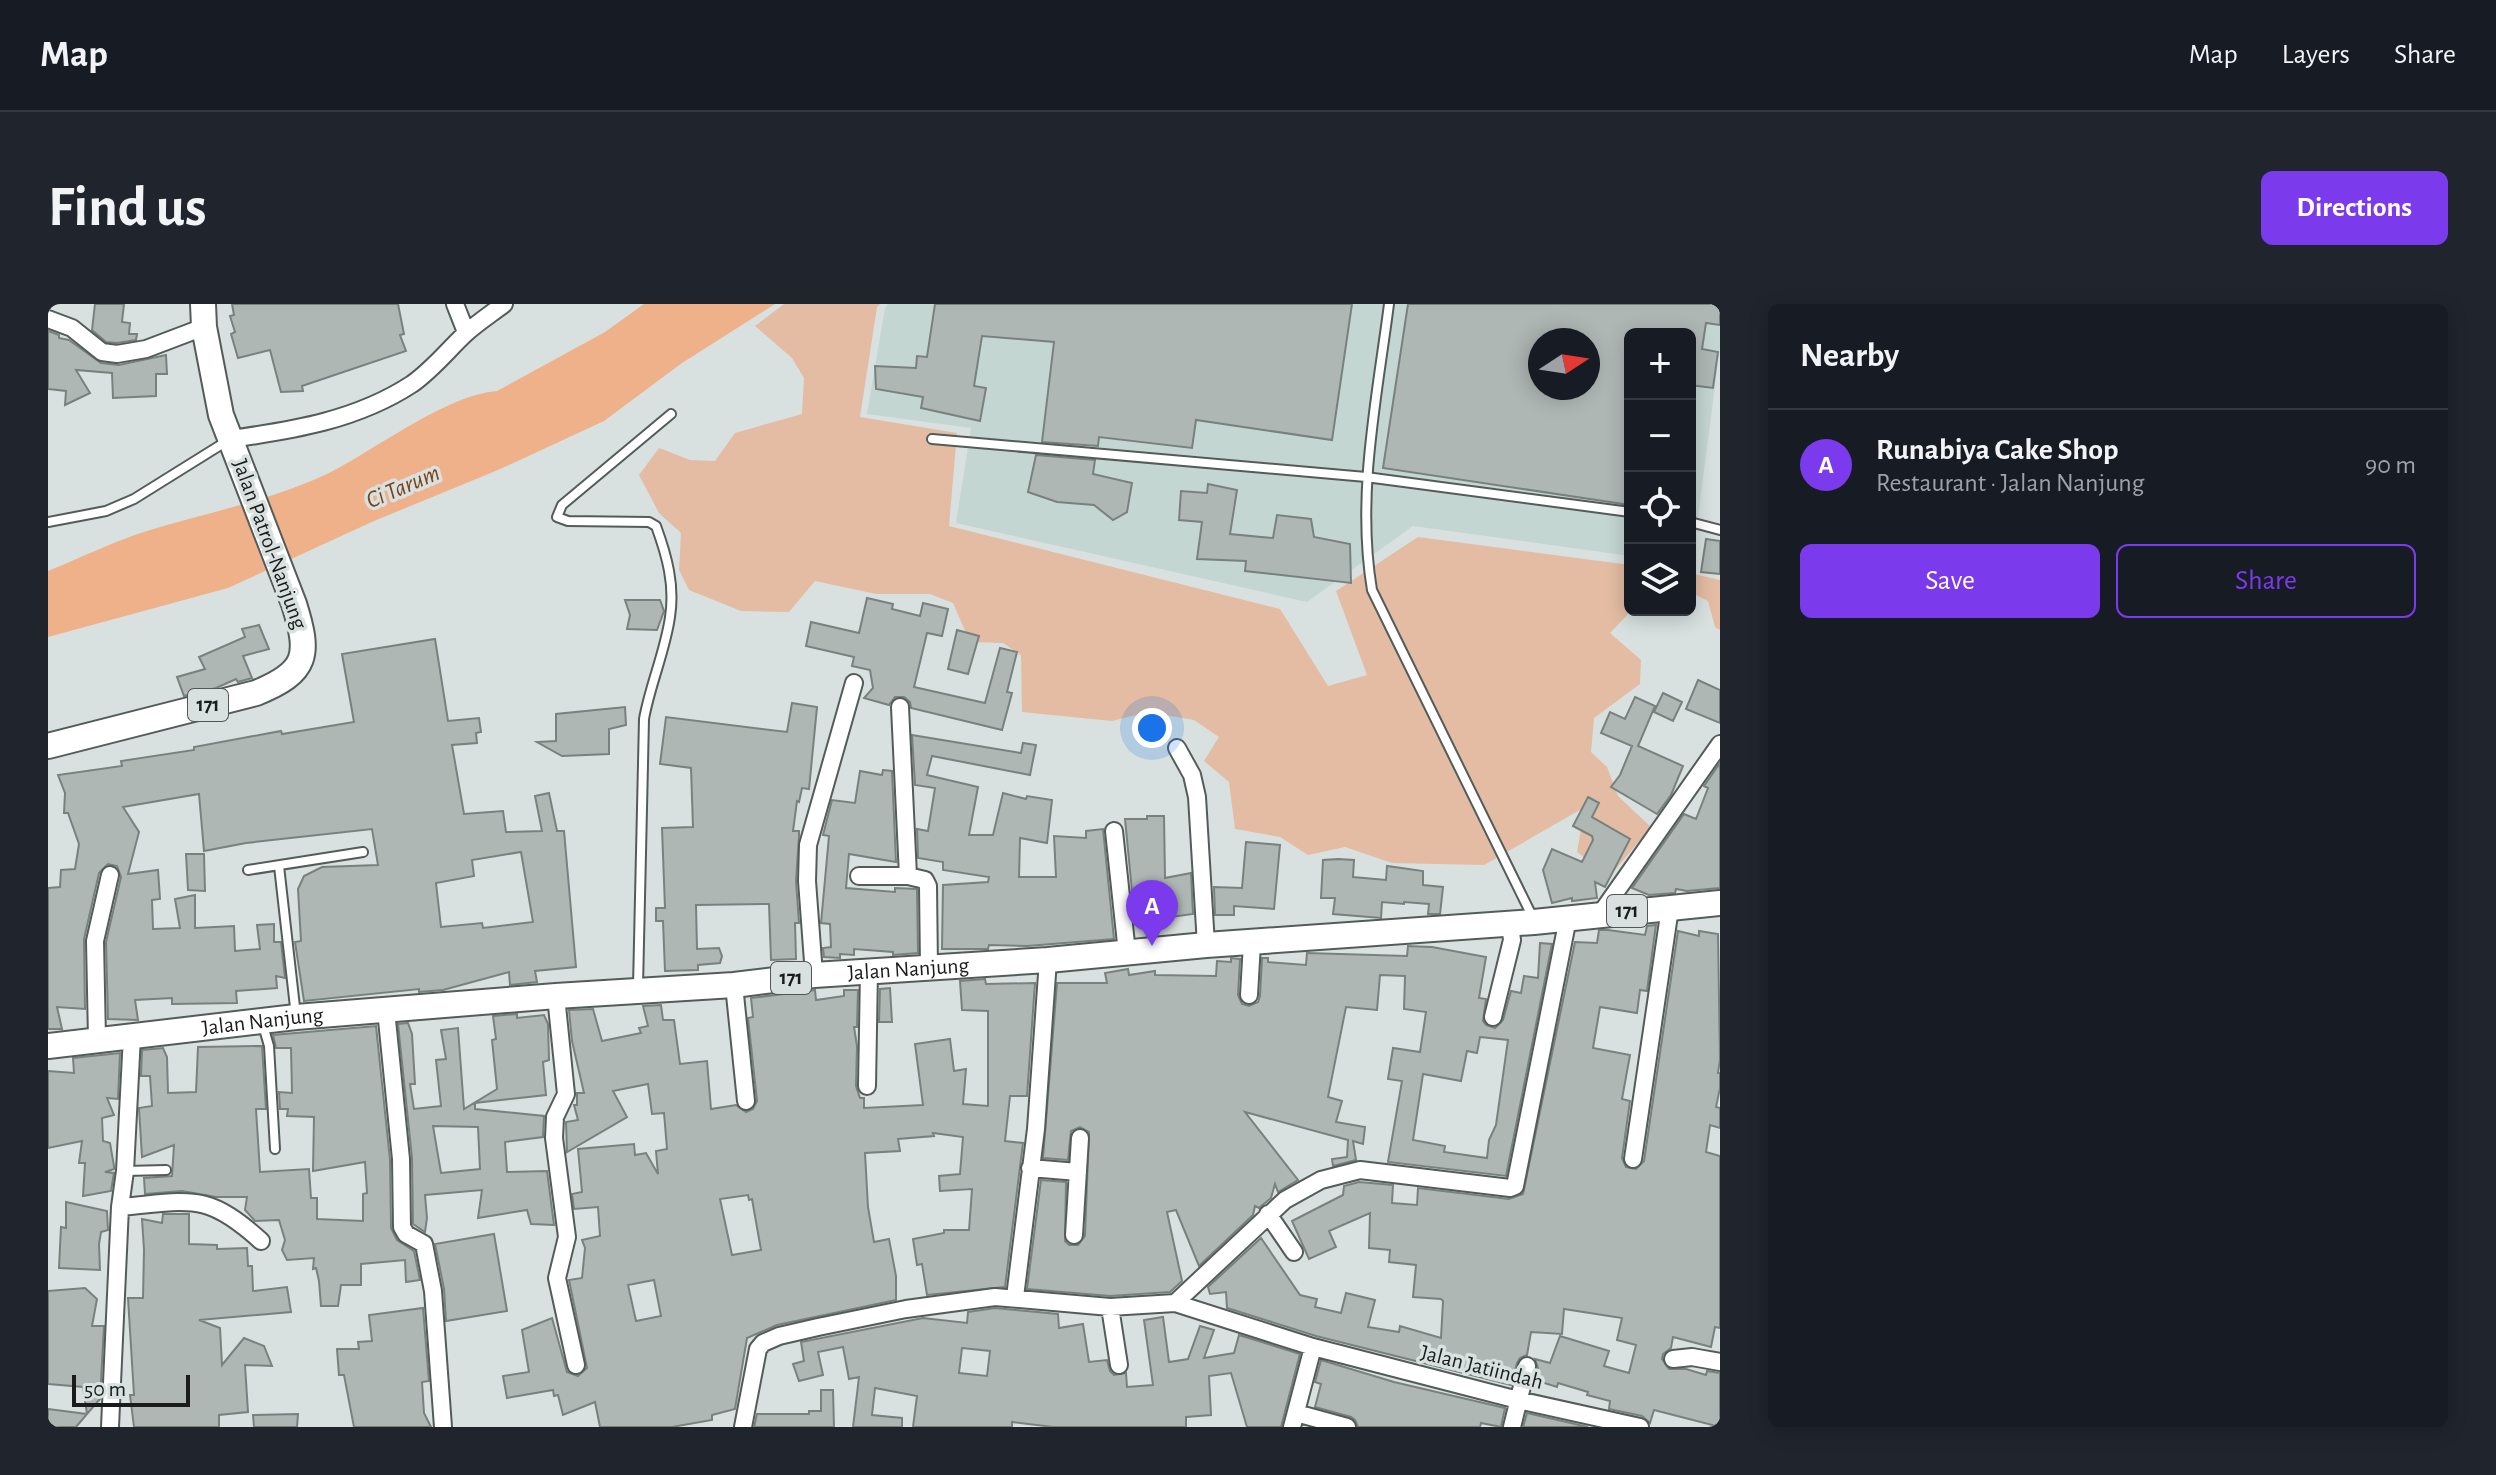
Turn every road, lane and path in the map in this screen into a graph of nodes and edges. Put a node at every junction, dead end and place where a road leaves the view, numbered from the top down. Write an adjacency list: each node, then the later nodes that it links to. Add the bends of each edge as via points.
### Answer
1 (455, 304): 6 (street)
2 (504, 304): 6 (street)
3 (1389, 304): 10 (lane)
4 (204, 316): 5 (street, via 146,349 117,354 102,352 72,328); 9 (main road, Jalan Patrol-Nanjung / 171, via 221,415)
5 (48, 319)
6 (466, 332): 9 (street, via 432,368 389,397 331,421)
7 (671, 414): 40 (lane, via 562,505 557,517 649,522 656,526 670,574 670,619 644,719)
8 (932, 439): 10 (lane)
9 (234, 444): 12 (lane, via 106,511); 18 (main road, Jalan Patrol-Nanjung / 171, via 304,636 293,674 256,693)
10 (1366, 477): 11 (lane); 31 (lane, via 1372,590)
11 (1624, 511)
12 (48, 522)
13 (1696, 524): 14 (lane)
14 (1720, 530)
15 (854, 683): 38 (street, via 808,845)
16 (900, 707): 26 (street)
17 (1720, 744): 29 (street)
18 (48, 746)
19 (1177, 748): 33 (street, via 1197,797)
20 (1114, 831): 34 (street)
21 (363, 852): 22 (lane)
22 (279, 866): 23 (lane); 44 (lane)
23 (248, 870)
24 (110, 875): 48 (street, via 95,941)
25 (859, 876): 26 (street)
26 (908, 876): 36 (street, via 921,877 928,886)
27 (1720, 903): 28 (main road, Jalan Nanjung / 171)
28 (1670, 908): 29 (main road, Jalan Nanjung / 171); 54 (street)
29 (1601, 913): 30 (main road, Jalan Nanjung / 171)
30 (1568, 918): 31 (main road, Jalan Nanjung / 171); 60 (street, via 1515,1186 1360,1170 1321,1180)
31 (1522, 923): 32 (main road, Jalan Nanjung / 171); 45 (street, via 1512,940)
32 (1252, 943): 33 (main road, Jalan Nanjung / 171); 41 (street)
33 (1206, 945): 34 (main road, Jalan Nanjung / 171)
34 (1127, 953): 35 (main road, Jalan Nanjung / 171)
35 (1048, 960): 36 (main road, Jalan Nanjung / 171); 55 (street)
36 (929, 968): 37 (main road, Jalan Nanjung / 171)
37 (869, 971): 38 (main road, Jalan Nanjung / 171); 50 (street)
38 (814, 975): 39 (main road, Jalan Nanjung / 171)
39 (734, 985): 40 (main road, Jalan Nanjung / 171); 51 (street)
40 (639, 991): 42 (main road, Jalan Nanjung / 171)
41 (1249, 995)
42 (556, 996): 43 (main road, Jalan Nanjung / 171); 70 (street, via 566,1079 554,1138 567,1237 557,1278)
43 (386, 1010): 44 (main road, Jalan Nanjung / 171); 76 (street, via 401,1159 402,1227 424,1244 433,1291)
44 (296, 1017): 46 (main road, Jalan Nanjung / 171)
45 (1493, 1017)
46 (262, 1021): 47 (main road, Jalan Nanjung / 171); 53 (lane, via 269,1046)
47 (132, 1036): 48 (main road, Jalan Nanjung / 171); 57 (street)
48 (97, 1039): 49 (main road, Jalan Nanjung / 171)
49 (48, 1046)
50 (867, 1086)
51 (746, 1101)
52 (1080, 1138): 58 (street)
53 (275, 1149)
54 (1633, 1159)
55 (1030, 1168): 58 (street); 64 (street)
56 (166, 1170): 57 (lane)
57 (125, 1171): 59 (street)
58 (1078, 1172): 61 (street)
59 (120, 1207): 62 (street, via 191,1201 211,1205); 75 (street)
60 (1268, 1214): 63 (street); 65 (street)
61 (1074, 1235)
62 (261, 1241)
63 (1294, 1252)
64 (1015, 1297): 66 (street); 77 (street, via 867,1316 768,1341 758,1349)
65 (1175, 1303): 66 (street); 67 (street, Jalan Jatiindah)
66 (1110, 1307): 71 (street)
67 (1313, 1347): 73 (street, Jalan Jatiindah); 74 (street)
68 (1673, 1359): 69 (street)
69 (1720, 1362)
70 (576, 1365)
71 (1119, 1365)
72 (1527, 1366): 73 (street)
73 (1518, 1400): 79 (street); 80 (street, Jalan Jatiindah)
74 (1294, 1420): 78 (street)
75 (110, 1427)
76 (443, 1427)
77 (743, 1427)
78 (1347, 1427)
79 (1512, 1427)
80 (1640, 1427)

